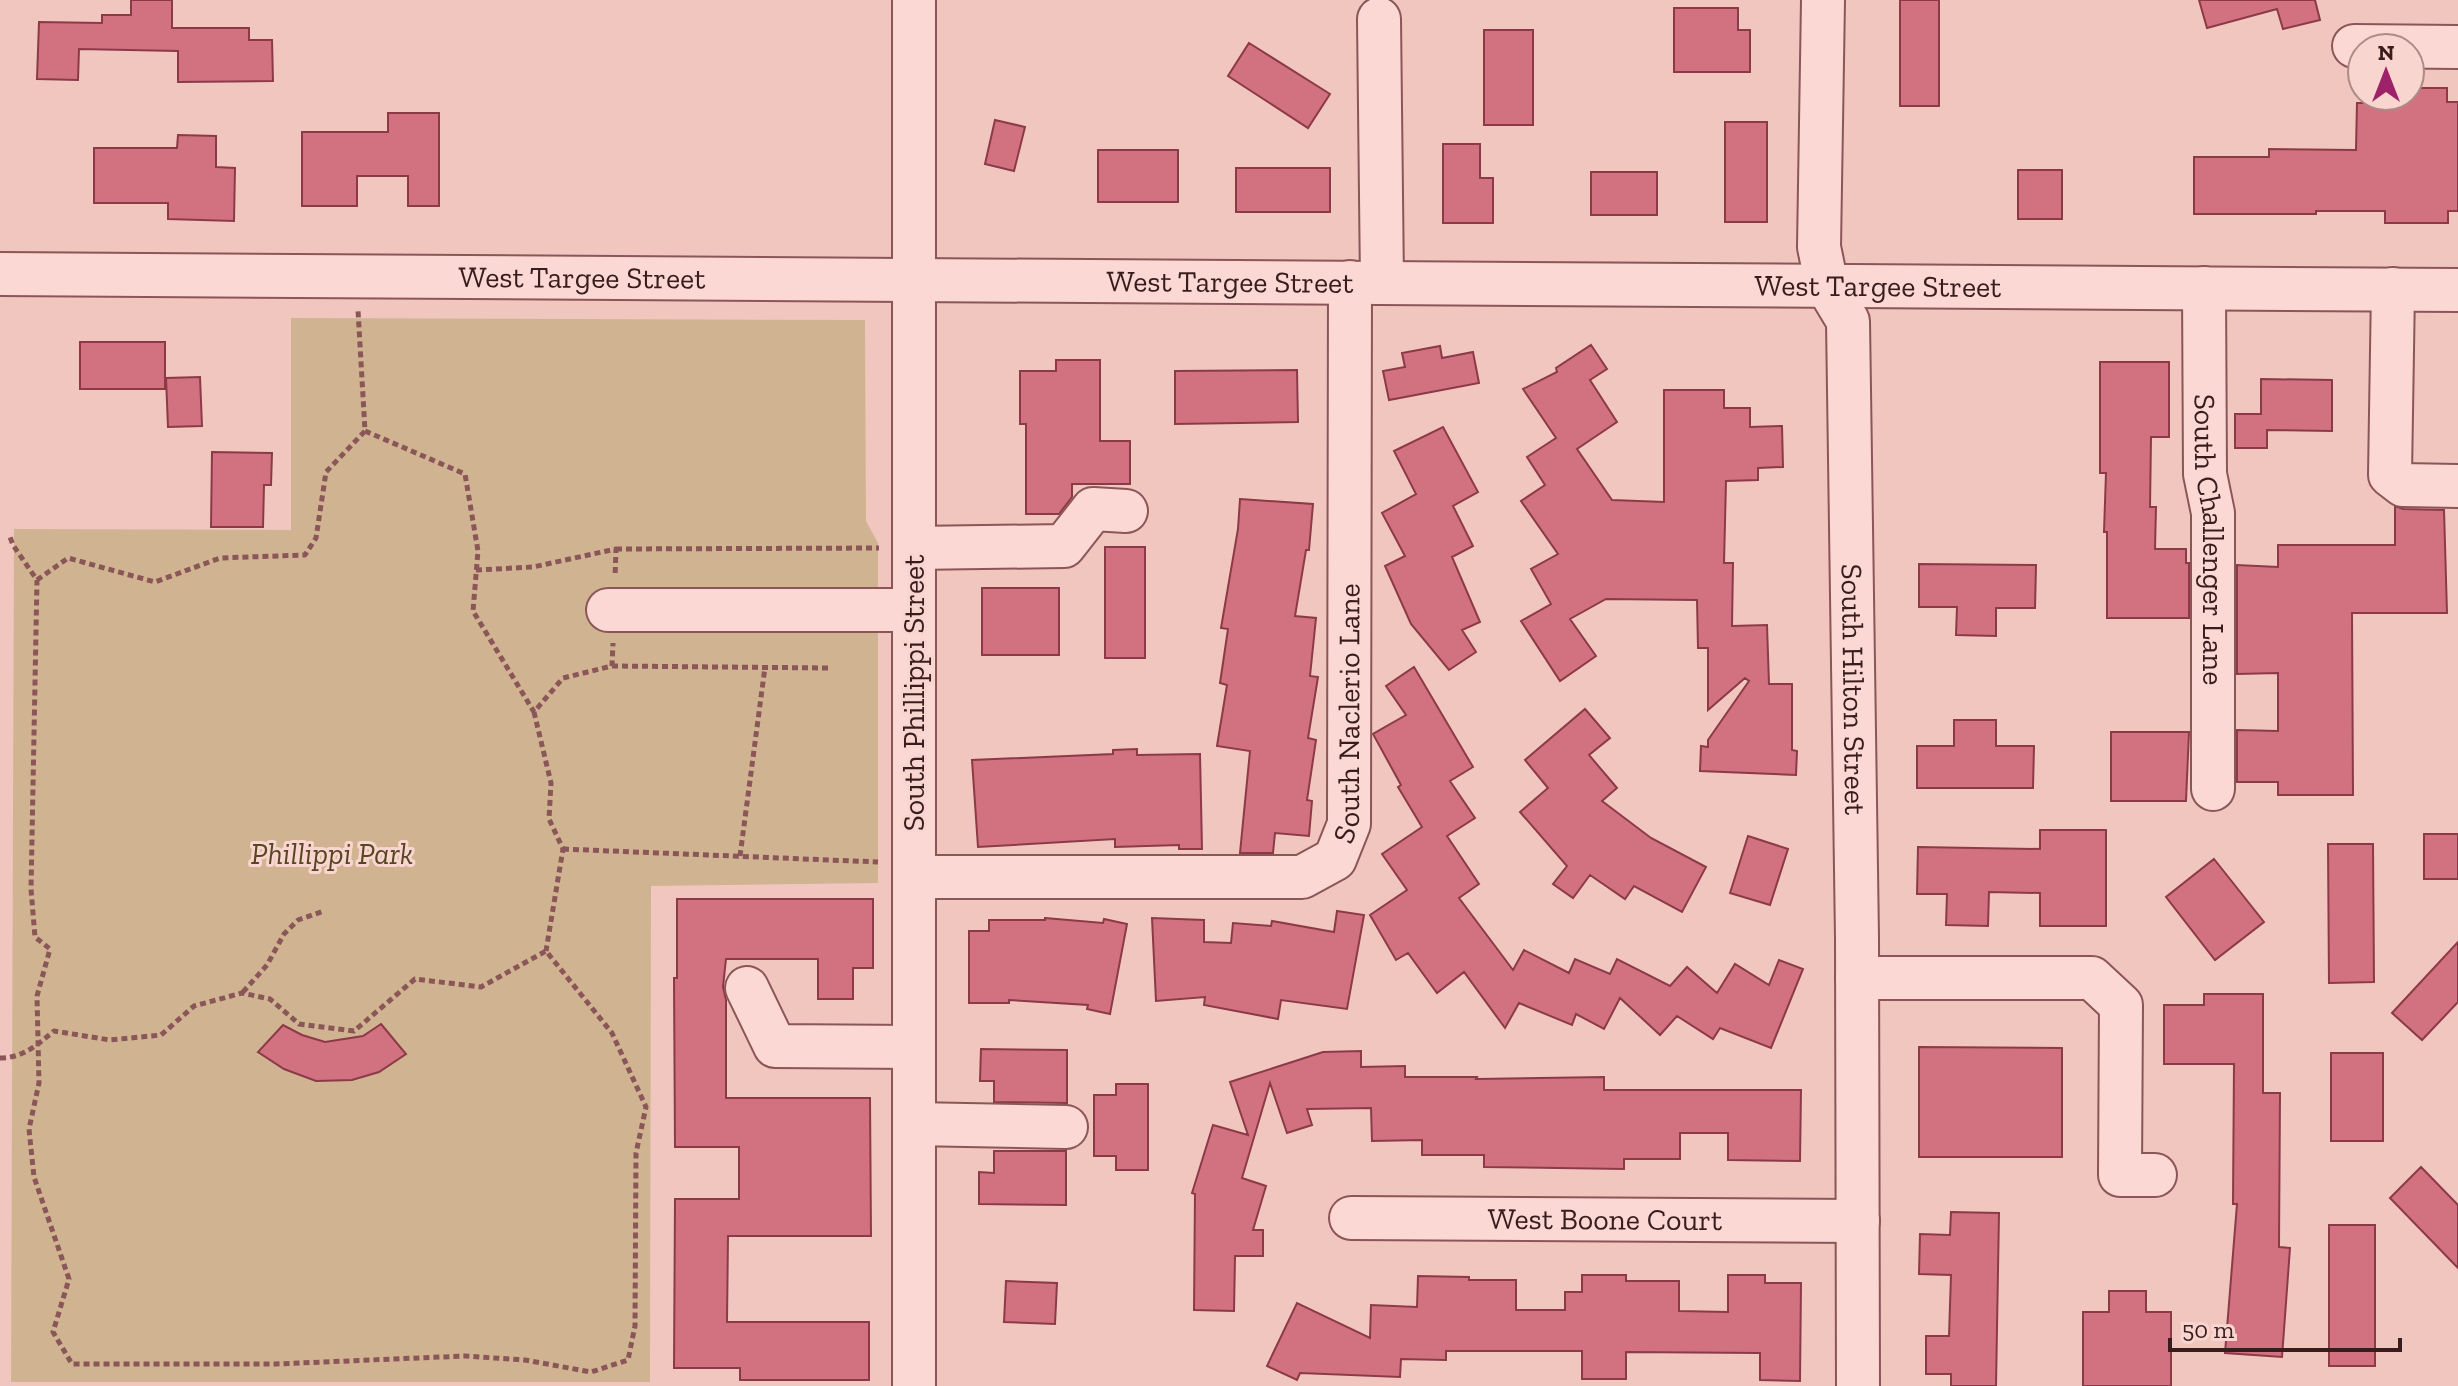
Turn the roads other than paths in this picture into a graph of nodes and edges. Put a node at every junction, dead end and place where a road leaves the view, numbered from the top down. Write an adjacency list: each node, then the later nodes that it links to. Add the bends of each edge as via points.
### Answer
1 (914, 0): 7 (street, South Phillippi Street)
2 (1823, 0): 9 (street, South Hilton Street, via 1819,247)
3 (1379, 19): 8 (street, South Naclerio Lane)
4 (2426, 47): 5 (street)
5 (2458, 47)
6 (0, 274): 7 (street, West Targee Street)
7 (914, 281): 8 (street, West Targee Street); 15 (street, South Phillippi Street)
8 (1366, 282): 9 (street, West Targee Street); 19 (street, South Naclerio Lane, via 1349,824 1335,859 1302,877)
9 (1827, 286): 10 (street, West Targee Street); 20 (street, South Hilton Street, via 1848,321)
10 (2204, 288): 11 (street, West Targee Street); 18 (street, South Challenger Lane, via 2205,474 2213,513)
11 (2393, 289): 12 (street, West Targee Street); 13 (street, via 2390,475 2403,485)
12 (2458, 290)
13 (2458, 486)
14 (1126, 511): 15 (street, via 1093,509 1064,546)
15 (914, 548): 17 (street, South Phillippi Street)
16 (611, 610): 17 (street)
17 (914, 610): 19 (street, South Phillippi Street)
18 (2213, 789)
19 (914, 871): 22 (street, South Phillippi Street)
20 (1857, 978): 25 (street, via 2092,978 2121,1005 2120,1175); 27 (street, South Hilton Street)
21 (747, 988): 22 (street, via 775,1046)
22 (914, 1047): 23 (street, South Phillippi Street)
23 (914, 1124): 24 (street); 28 (street, South Phillippi Street)
24 (1066, 1127)
25 (2155, 1175)
26 (1351, 1218): 27 (street, West Boone Court)
27 (1858, 1221): 29 (street, South Hilton Street)
28 (914, 1386)
29 (1858, 1386)

